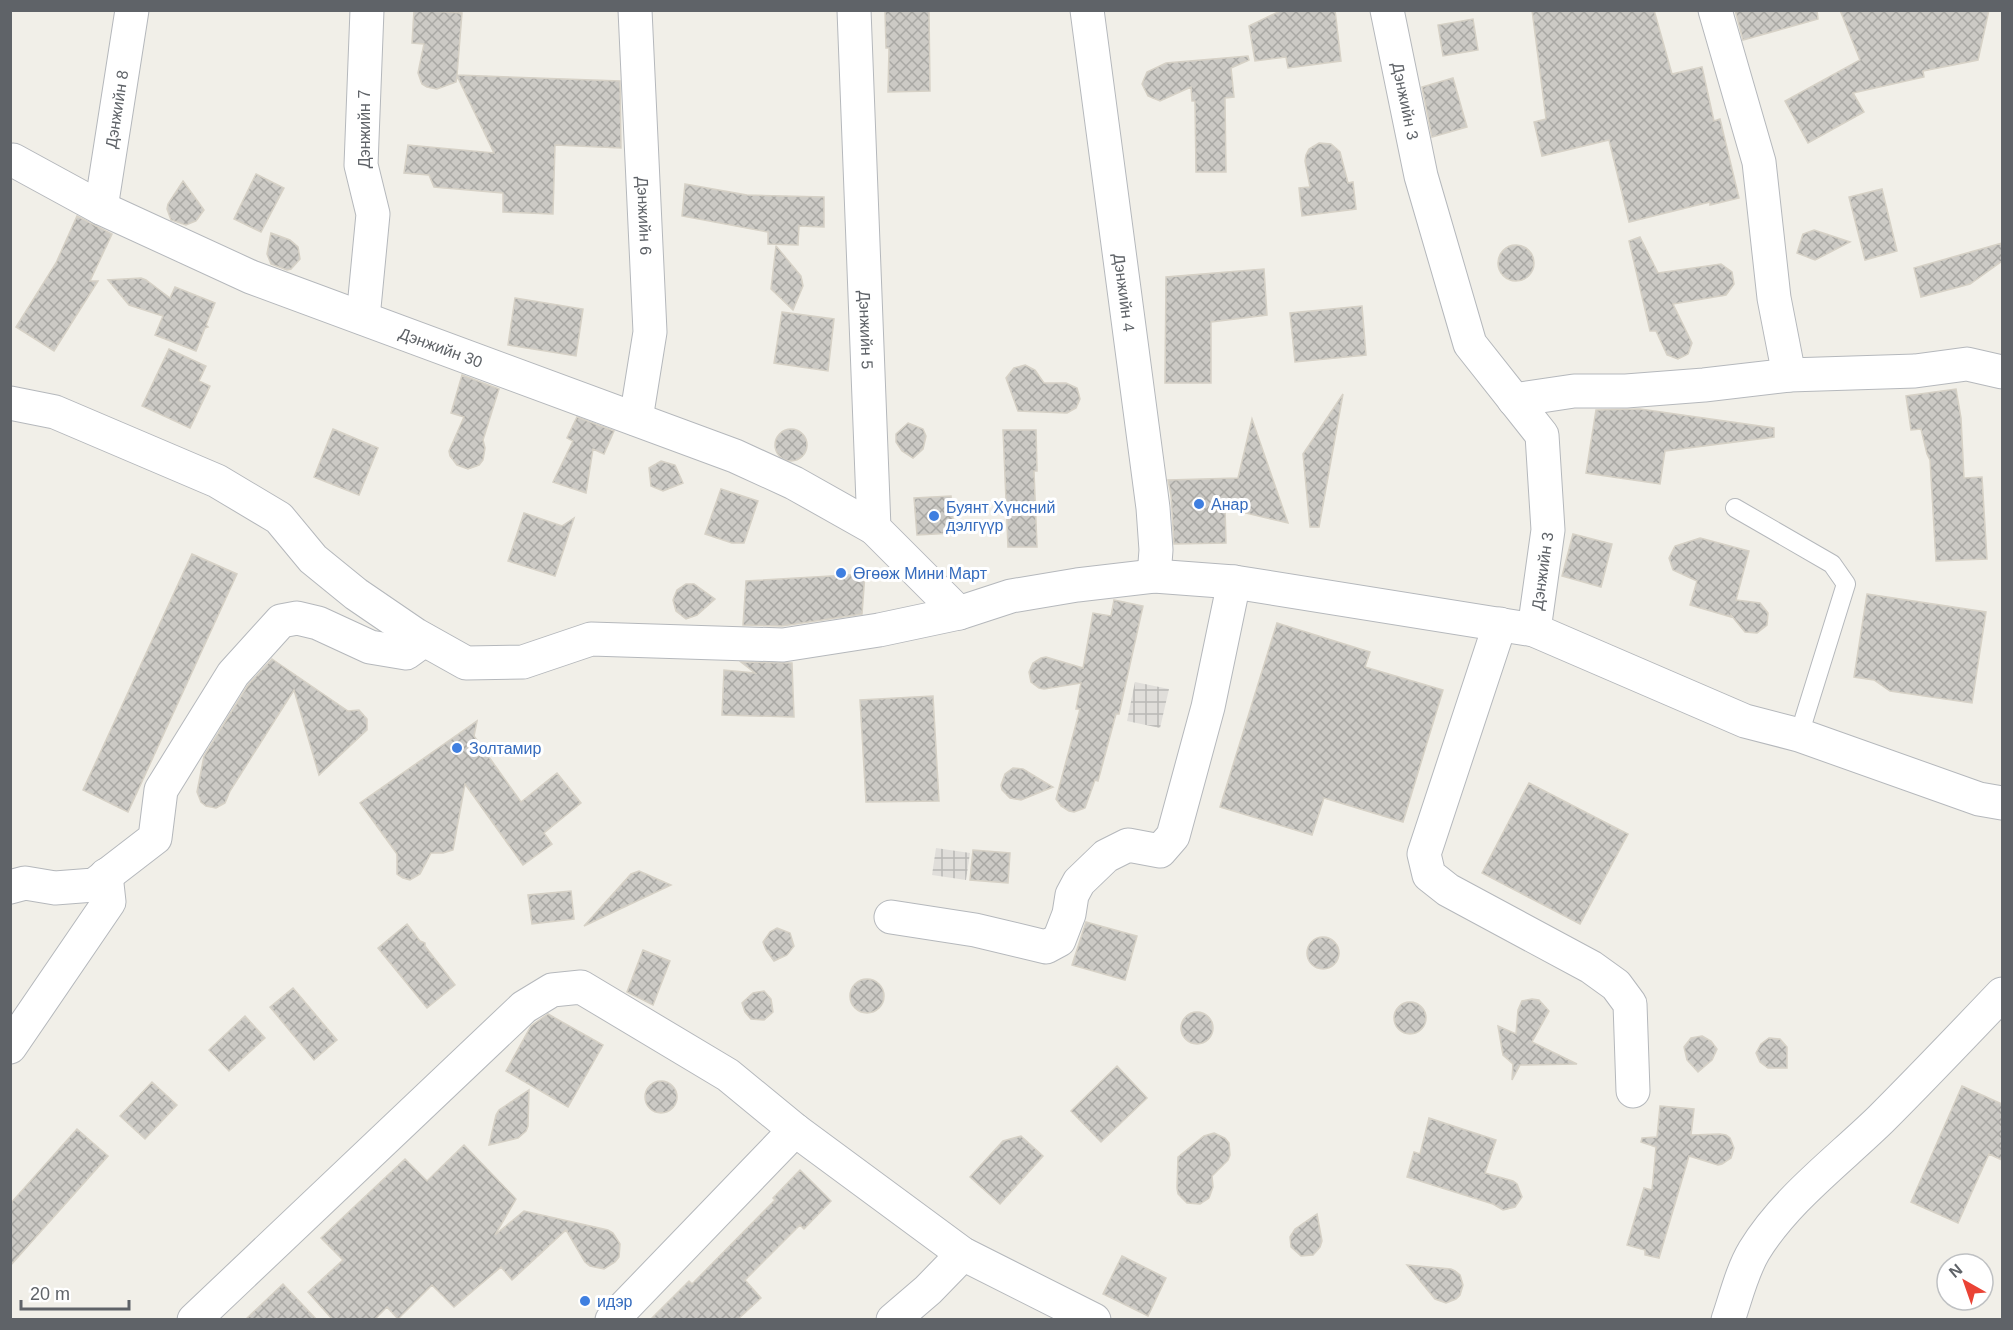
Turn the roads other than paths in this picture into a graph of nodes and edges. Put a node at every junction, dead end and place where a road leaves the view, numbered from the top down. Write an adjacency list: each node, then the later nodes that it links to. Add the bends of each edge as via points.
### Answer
1 (132, 10): 9 (street, Дэнжийн 8)
2 (367, 10): 10 (street, Дэнжийн 7, via 362,165 373,214)
3 (635, 10): 15 (street, Дэнжийн 6, via 650,332)
4 (854, 10): 17 (street, Дэнжийн 5)
5 (1087, 10): 18 (street, Дэнжийн 4, via 1153,508)
6 (1387, 10): 13 (street, Дэнжийн 3, via 1420,176 1470,344)
7 (1715, 10): 12 (street, via 1759,162 1774,298)
8 (10, 160): 9 (street, Дэнжийн 30)
9 (101, 208): 10 (street, Дэнжийн 30, via 251,276)
10 (363, 318): 15 (street, Дэнжийн 30)
11 (2002, 372): 12 (street, via 1967,364)
12 (1789, 375): 13 (street, via 1626,391 1574,391)
13 (1514, 400): 22 (street, Дэнжийн 3, via 1542,435 1548,530)
14 (10, 403): 23 (street, via 55,412 217,481 279,518 313,559)
15 (636, 419): 17 (street, Дэнжийн 30, via 794,483)
16 (1735, 508): 24 (lane, via 1832,564 1846,584)
17 (874, 528): 20 (street)
18 (1154, 576): 19 (street); 20 (street, via 1011,596)
19 (1234, 582): 21 (street); 28 (street, via 1208,707 1173,836 1160,851 1128,845 1106,856 1079,882 1059,940 1046,947 975,930)
20 (959, 613): 23 (street, via 783,645 591,639 523,662 466,663)
21 (1500, 624): 22 (street); 31 (street, via 1424,854 1429,875 1448,890 1591,967 1616,985 1630,1004)
22 (1534, 630): 24 (street, Дэнжийн 3, via 1745,721)
23 (424, 640): 26 (street, via 406,653 370,647 297,618 281,621 233,674 161,790 155,838)
24 (1799, 735): 25 (street, Дэнжийн 3, via 1979,799)
25 (2002, 803)
26 (106, 875): 27 (street, via 94,885 55,888 25,883); 30 (street, via 109,902)
27 (10, 887)
28 (891, 917)
29 (2002, 994): 38 (street, via 1880,1120 1824,1170 1772,1227 1753,1252)
30 (10, 1047)
31 (1633, 1090)
32 (795, 1130): 33 (street); 34 (street, via 728,1075 581,987 552,990 524,1007); 35 (street)
33 (963, 1254): 36 (street); 37 (street)
34 (194, 1320)
35 (612, 1320)
36 (893, 1320)
37 (1094, 1320)
38 (1728, 1320)

